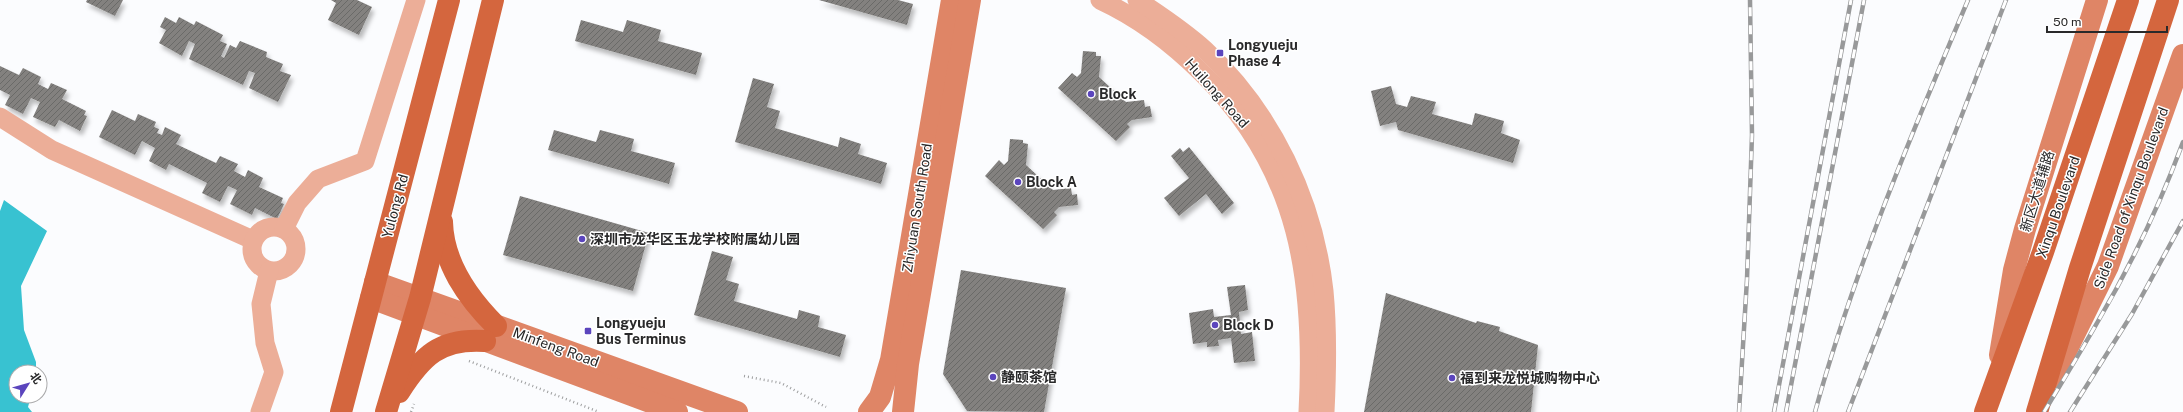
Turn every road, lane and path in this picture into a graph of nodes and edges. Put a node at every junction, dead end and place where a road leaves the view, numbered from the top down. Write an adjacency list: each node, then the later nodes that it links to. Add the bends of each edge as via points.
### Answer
1 (416, 0): 14 (street, via 365,161 318,179 297,203)
2 (449, 0): 17 (main road, Yulong Rd)
3 (493, 0): 13 (main road)
4 (952, 0): 33 (main road, Zhiyuan South Road, via 891,360 880,396)
5 (970, 0): 34 (main road, Zhiyuan South Road)
6 (1100, 0): 35 (street, Huilong Road, via 1140,22 1190,60 1234,108 1268,159 1294,224 1302,261 1310,342)
7 (1137, 0): 36 (street, Huilong Road, via 1182,30 1227,72 1267,126 1296,182 1309,220 1322,282 1328,360)
8 (2097, 0): 22 (main road, 新区大道辅路, via 2014,270)
9 (2128, 0): 22 (main road, Xinqu Boulevard, via 2043,252)
10 (2168, 0): 25 (main road, via 2080,268)
11 (2183, 55): 25 (main road, Side Road of Xinqu Boulevard, via 2108,266)
12 (0, 117): 15 (street, via 52,150)
13 (441, 206): 18 (main road); 19 (main road, via 442,239 458,279 479,307)
14 (284, 229): 15 (street, via 271,227 262,230); 16 (street, via 291,234 296,244 294,260 281,270)
15 (253, 240): 16 (street, via 253,256 257,264)
16 (269, 271): 26 (street, via 261,304 265,343 274,372)
17 (373, 290): 18 (main road, Minfeng Road); 27 (main road, Yulong Rd)
18 (417, 306): 19 (main road, Minfeng Road); 28 (main road)
19 (491, 333): 28 (main road, via 459,341 433,352 414,368); 31 (main road, Minfeng Road); 32 (main road, Minfeng Road)
20 (466, 360): 30 (path)
21 (744, 376): 24 (path, via 781,383)
22 (1994, 386): 37 (main road, Xinqu Boulevard)
23 (416, 397): 29 (path)
24 (826, 407)
25 (2038, 408)
26 (260, 412)
27 (342, 412)
28 (387, 412)
29 (411, 412)
30 (599, 412)
31 (677, 412)
32 (737, 412)
33 (869, 412)
34 (902, 412)
35 (1308, 412)
36 (1325, 412)
37 (1985, 412)

